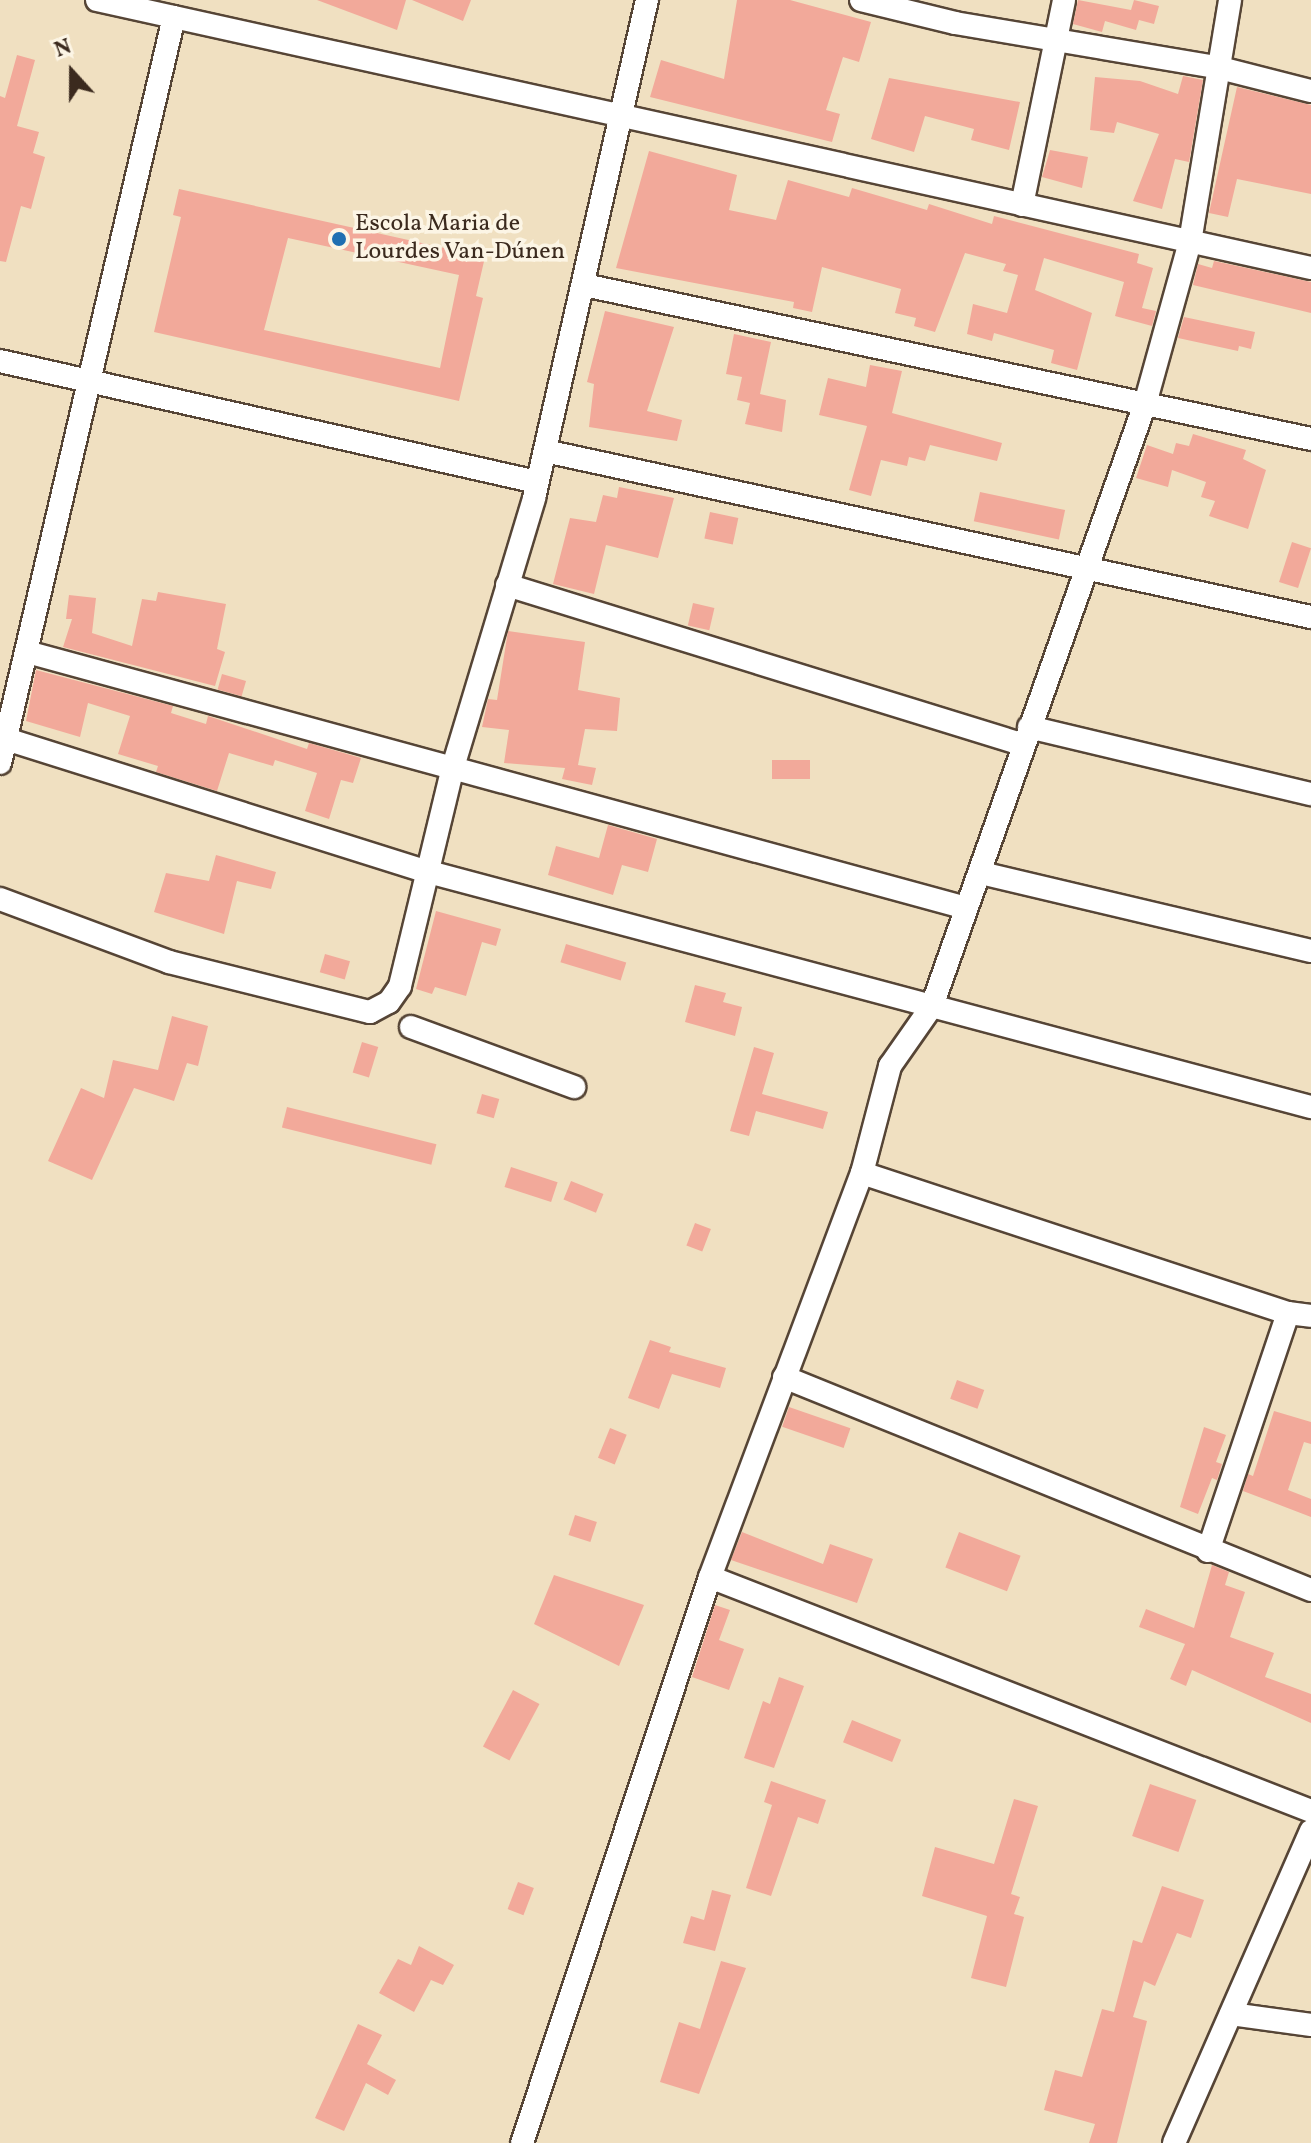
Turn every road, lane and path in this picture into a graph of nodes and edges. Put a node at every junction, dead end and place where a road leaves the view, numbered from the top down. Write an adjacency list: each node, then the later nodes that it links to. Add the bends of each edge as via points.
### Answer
1 (97, 0): 6 (street)
2 (647, 0): 10 (street)
3 (861, 0): 7 (street)
4 (1064, 0): 7 (street)
5 (1230, 0): 8 (street)
6 (174, 17): 10 (street); 16 (street)
7 (1055, 40): 8 (street); 11 (street)
8 (1216, 67): 9 (street); 12 (street)
9 (1311, 91)
10 (623, 115): 11 (street); 14 (street)
11 (1022, 205): 12 (street)
12 (1190, 242): 13 (street); 17 (street)
13 (1311, 268)
14 (584, 285): 17 (street); 19 (street)
15 (0, 361): 16 (street)
16 (93, 380): 20 (street); 24 (street)
17 (1145, 404): 18 (street); 21 (street)
18 (1311, 439)
19 (545, 451): 20 (street); 21 (street)
20 (537, 482): 22 (street)
21 (1090, 568): 23 (street); 25 (street)
22 (507, 585): 25 (street); 28 (street)
23 (1311, 617)
24 (27, 652): 26 (street); 28 (street)
25 (1025, 736): 29 (street); 31 (street)
26 (6, 739): 27 (street); 30 (street)
27 (0, 763)
28 (453, 767): 30 (street); 33 (street)
29 (1311, 794)
30 (425, 871): 32 (street, via 400,986 389,1002 370,1012 169,962); 35 (street)
31 (981, 873): 33 (street); 34 (street)
32 (0, 899)
33 (966, 908): 35 (street)
34 (1311, 951)
35 (932, 1006): 38 (street); 39 (street, via 890,1066)
36 (411, 1027): 37 (street)
37 (574, 1087)
38 (1311, 1107)
39 (862, 1173): 40 (street); 42 (street)
40 (1288, 1313): 41 (street); 43 (street)
41 (1311, 1316)
42 (784, 1377): 43 (street); 44 (street)
43 (1208, 1551): 45 (street)
44 (710, 1577): 46 (street); 50 (street)
45 (1311, 1590)
46 (1311, 1811)
47 (1311, 1831): 48 (street)
48 (1231, 2014): 49 (street); 51 (street)
49 (1311, 2025)
50 (522, 2143)
51 (1174, 2143)

